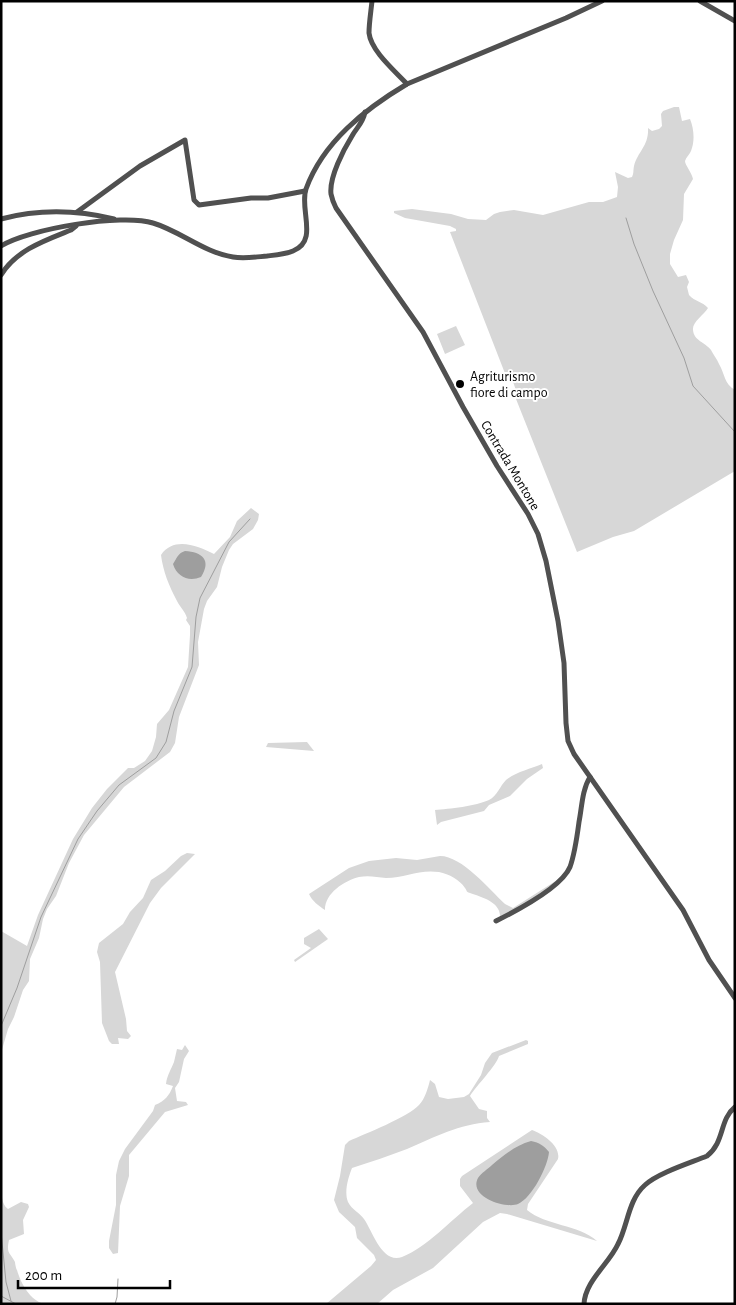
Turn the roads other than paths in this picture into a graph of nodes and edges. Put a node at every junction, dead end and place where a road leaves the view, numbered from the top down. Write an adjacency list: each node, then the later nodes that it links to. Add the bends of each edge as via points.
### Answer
1 (372, 1): 5 (street, via 369,33 372,42 381,57)
2 (602, 1): 5 (street)
3 (700, 1): 4 (street)
4 (735, 21)
5 (407, 84): 6 (street)
6 (365, 112): 7 (street, via 338,137 314,170); 14 (street, Contrada Montone, via 337,168 331,192 333,200 423,332 538,534 548,570 564,663 568,741)
7 (305, 191): 8 (street, via 198,205 194,200 185,140 140,166); 10 (street, via 306,236 303,245 275,255 233,257 151,222)
8 (77, 212): 9 (street, via 46,212); 10 (street)
9 (1, 219)
10 (117, 220): 11 (street)
11 (76, 225): 12 (street, via 25,235); 13 (street, via 27,250)
12 (1, 246)
13 (1, 275)
14 (590, 777): 15 (street, via 584,792 569,869 546,892); 16 (street, Contrada Montone, via 679,904 709,960)
15 (496, 921)
16 (735, 998)
17 (735, 1107): 18 (street, via 728,1113 719,1142 712,1152 651,1180 638,1192 620,1242 590,1285)
18 (584, 1304)

